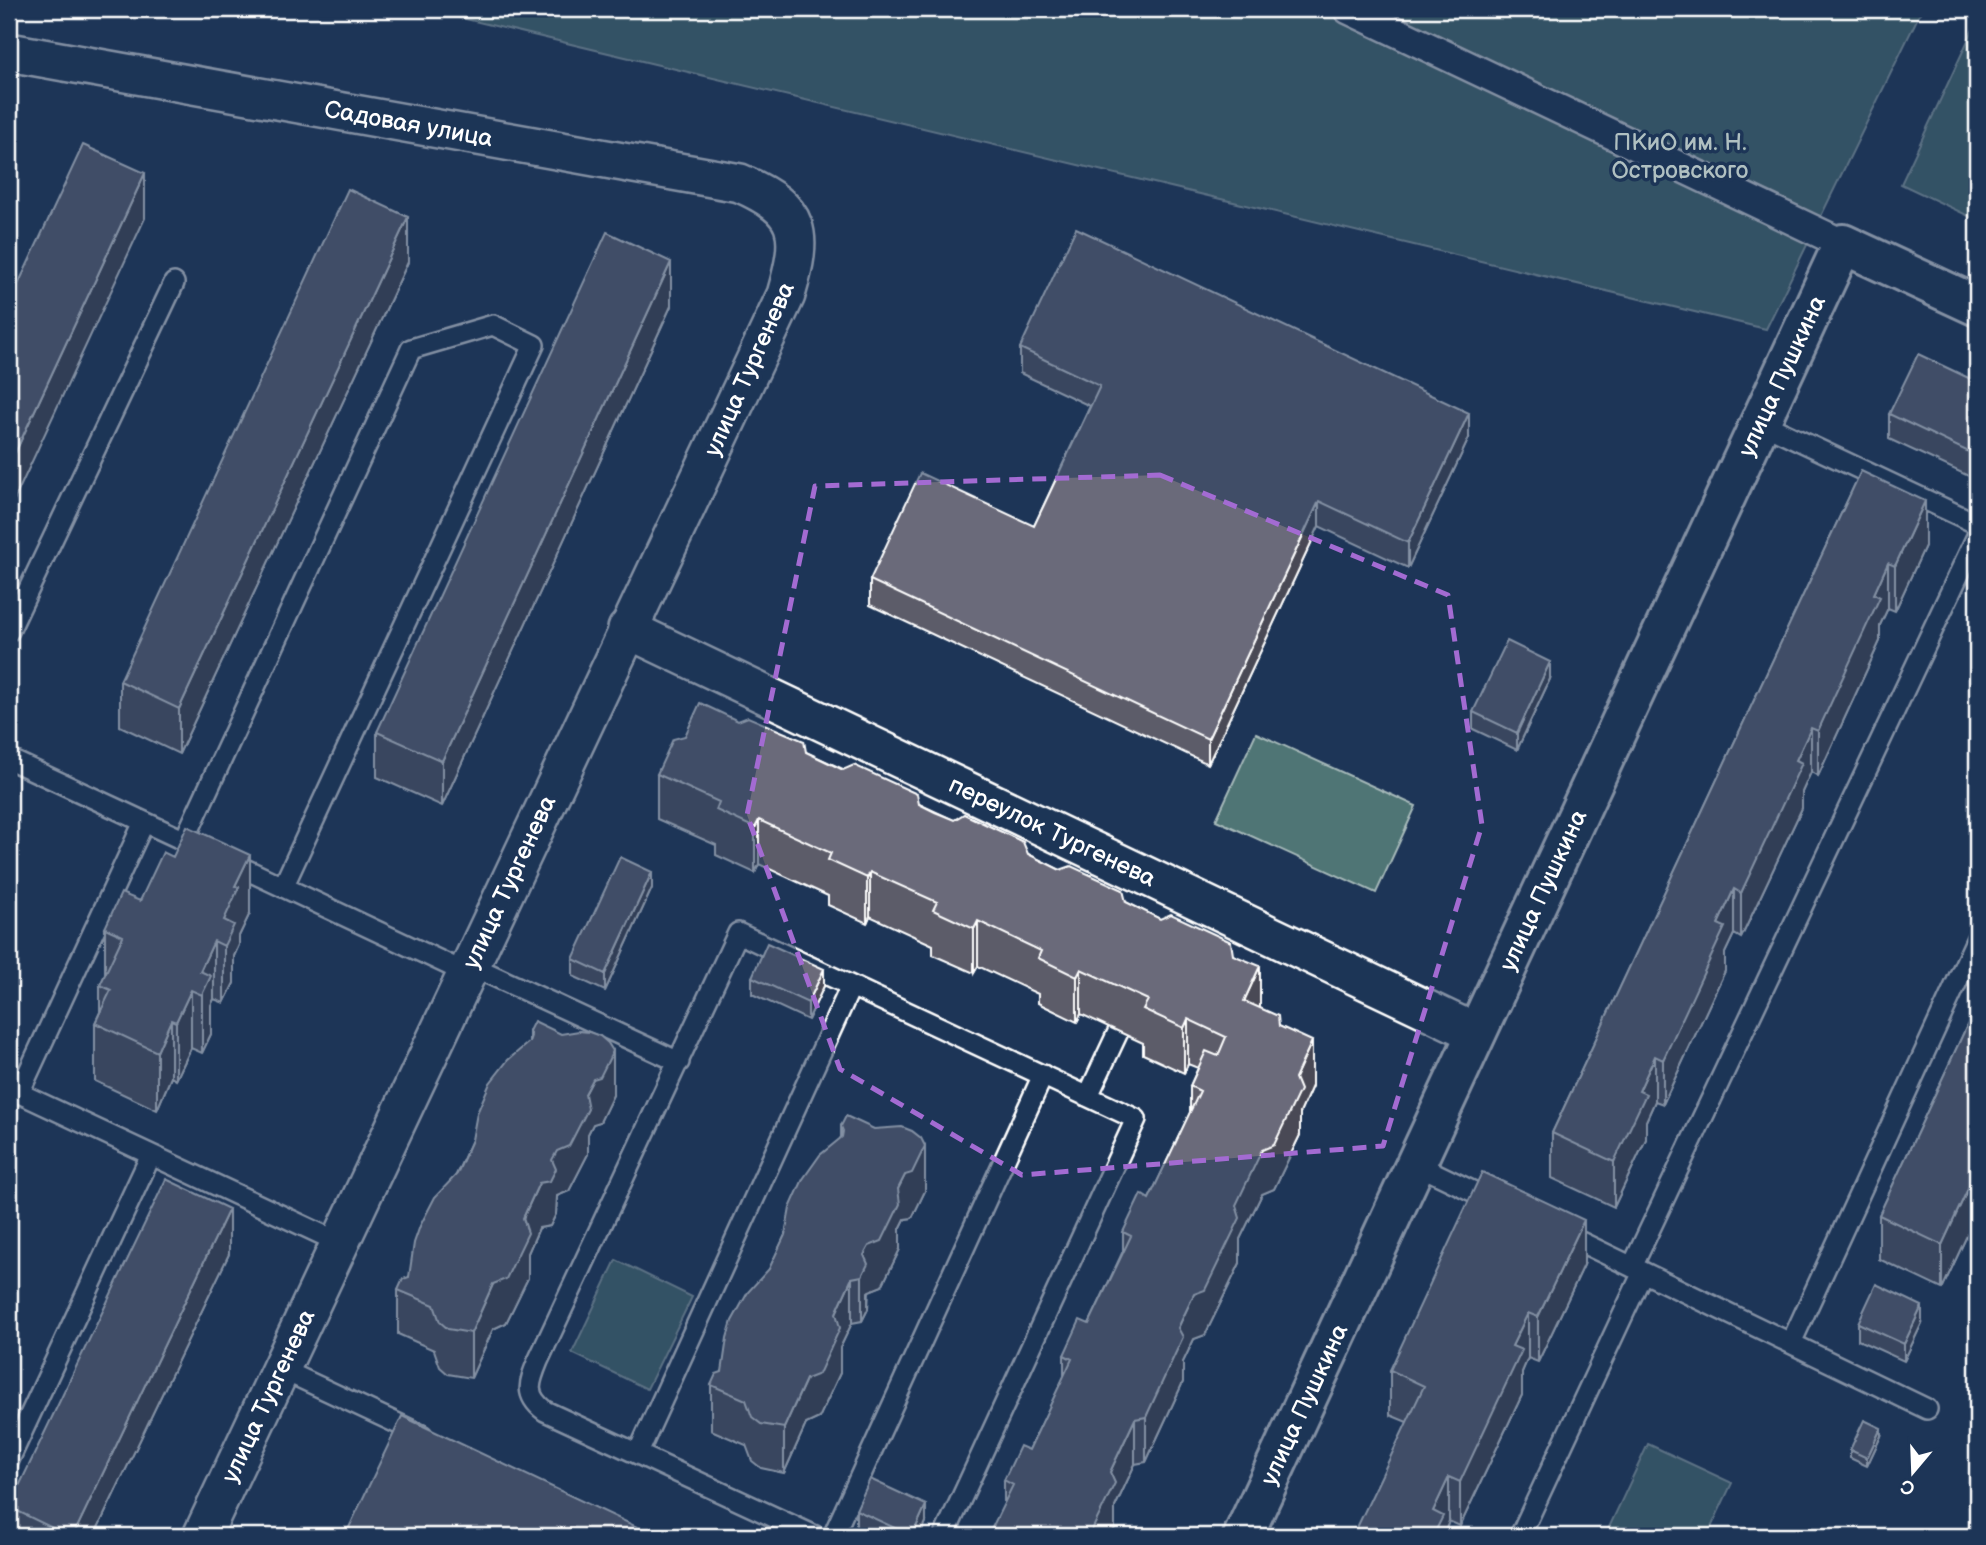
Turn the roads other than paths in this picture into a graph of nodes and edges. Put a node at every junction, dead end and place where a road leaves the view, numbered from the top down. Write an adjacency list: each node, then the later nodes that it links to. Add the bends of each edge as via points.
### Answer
1 (1348, 9): 4 (street)
2 (9, 51): 3 (street, Садовая улица, via 740,183 767,195)
3 (793, 224): 10 (street, улица Тургенева, via 797,244 786,295)
4 (1843, 244): 6 (main road); 7 (main road, улица Пушкина)
5 (174, 283): 11 (lane)
6 (1977, 306)
7 (1760, 422): 8 (lane); 20 (main road, улица Пушкина)
8 (1977, 524)
9 (1977, 536): 29 (lane)
10 (628, 629): 17 (street, улица Тургенева); 20 (street, переулок Тургенева, via 1179,903)
11 (9, 631)
12 (9, 759): 13 (lane)
13 (144, 822): 14 (lane); 24 (lane, via 19,1093)
14 (184, 841): 15 (lane); 15 (lane, via 411,349 493,325 534,345)
15 (282, 887): 17 (lane)
16 (1977, 938): 30 (lane)
17 (468, 969): 21 (lane); 28 (street, улица Тургенева)
18 (851, 986): 21 (lane, via 738,933); 22 (lane); 34 (lane)
19 (1118, 1032): 23 (lane)
20 (1476, 1034): 25 (main road, улица Пушкина)
21 (678, 1062): 34 (lane, via 538,1361 530,1390 534,1402 545,1411)
22 (1043, 1075): 23 (lane); 38 (lane)
23 (1088, 1096): 39 (lane, via 1136,1119)
24 (151, 1155): 28 (lane); 35 (lane)
25 (1416, 1164): 26 (lane); 40 (main road, улица Пушкина)
26 (1514, 1211)
27 (1548, 1227): 29 (lane)
28 (340, 1243): 31 (street, улица Тургенева)
29 (1637, 1270): 30 (lane); 41 (lane)
30 (1791, 1343): 32 (lane)
31 (281, 1368): 33 (lane); 36 (street, улица Тургенева)
32 (1927, 1409)
33 (437, 1442)
34 (638, 1453): 37 (lane)
35 (9, 1460)
36 (202, 1536)
37 (815, 1536)
38 (833, 1536)
39 (944, 1536)
40 (1243, 1536)
41 (1520, 1536)

